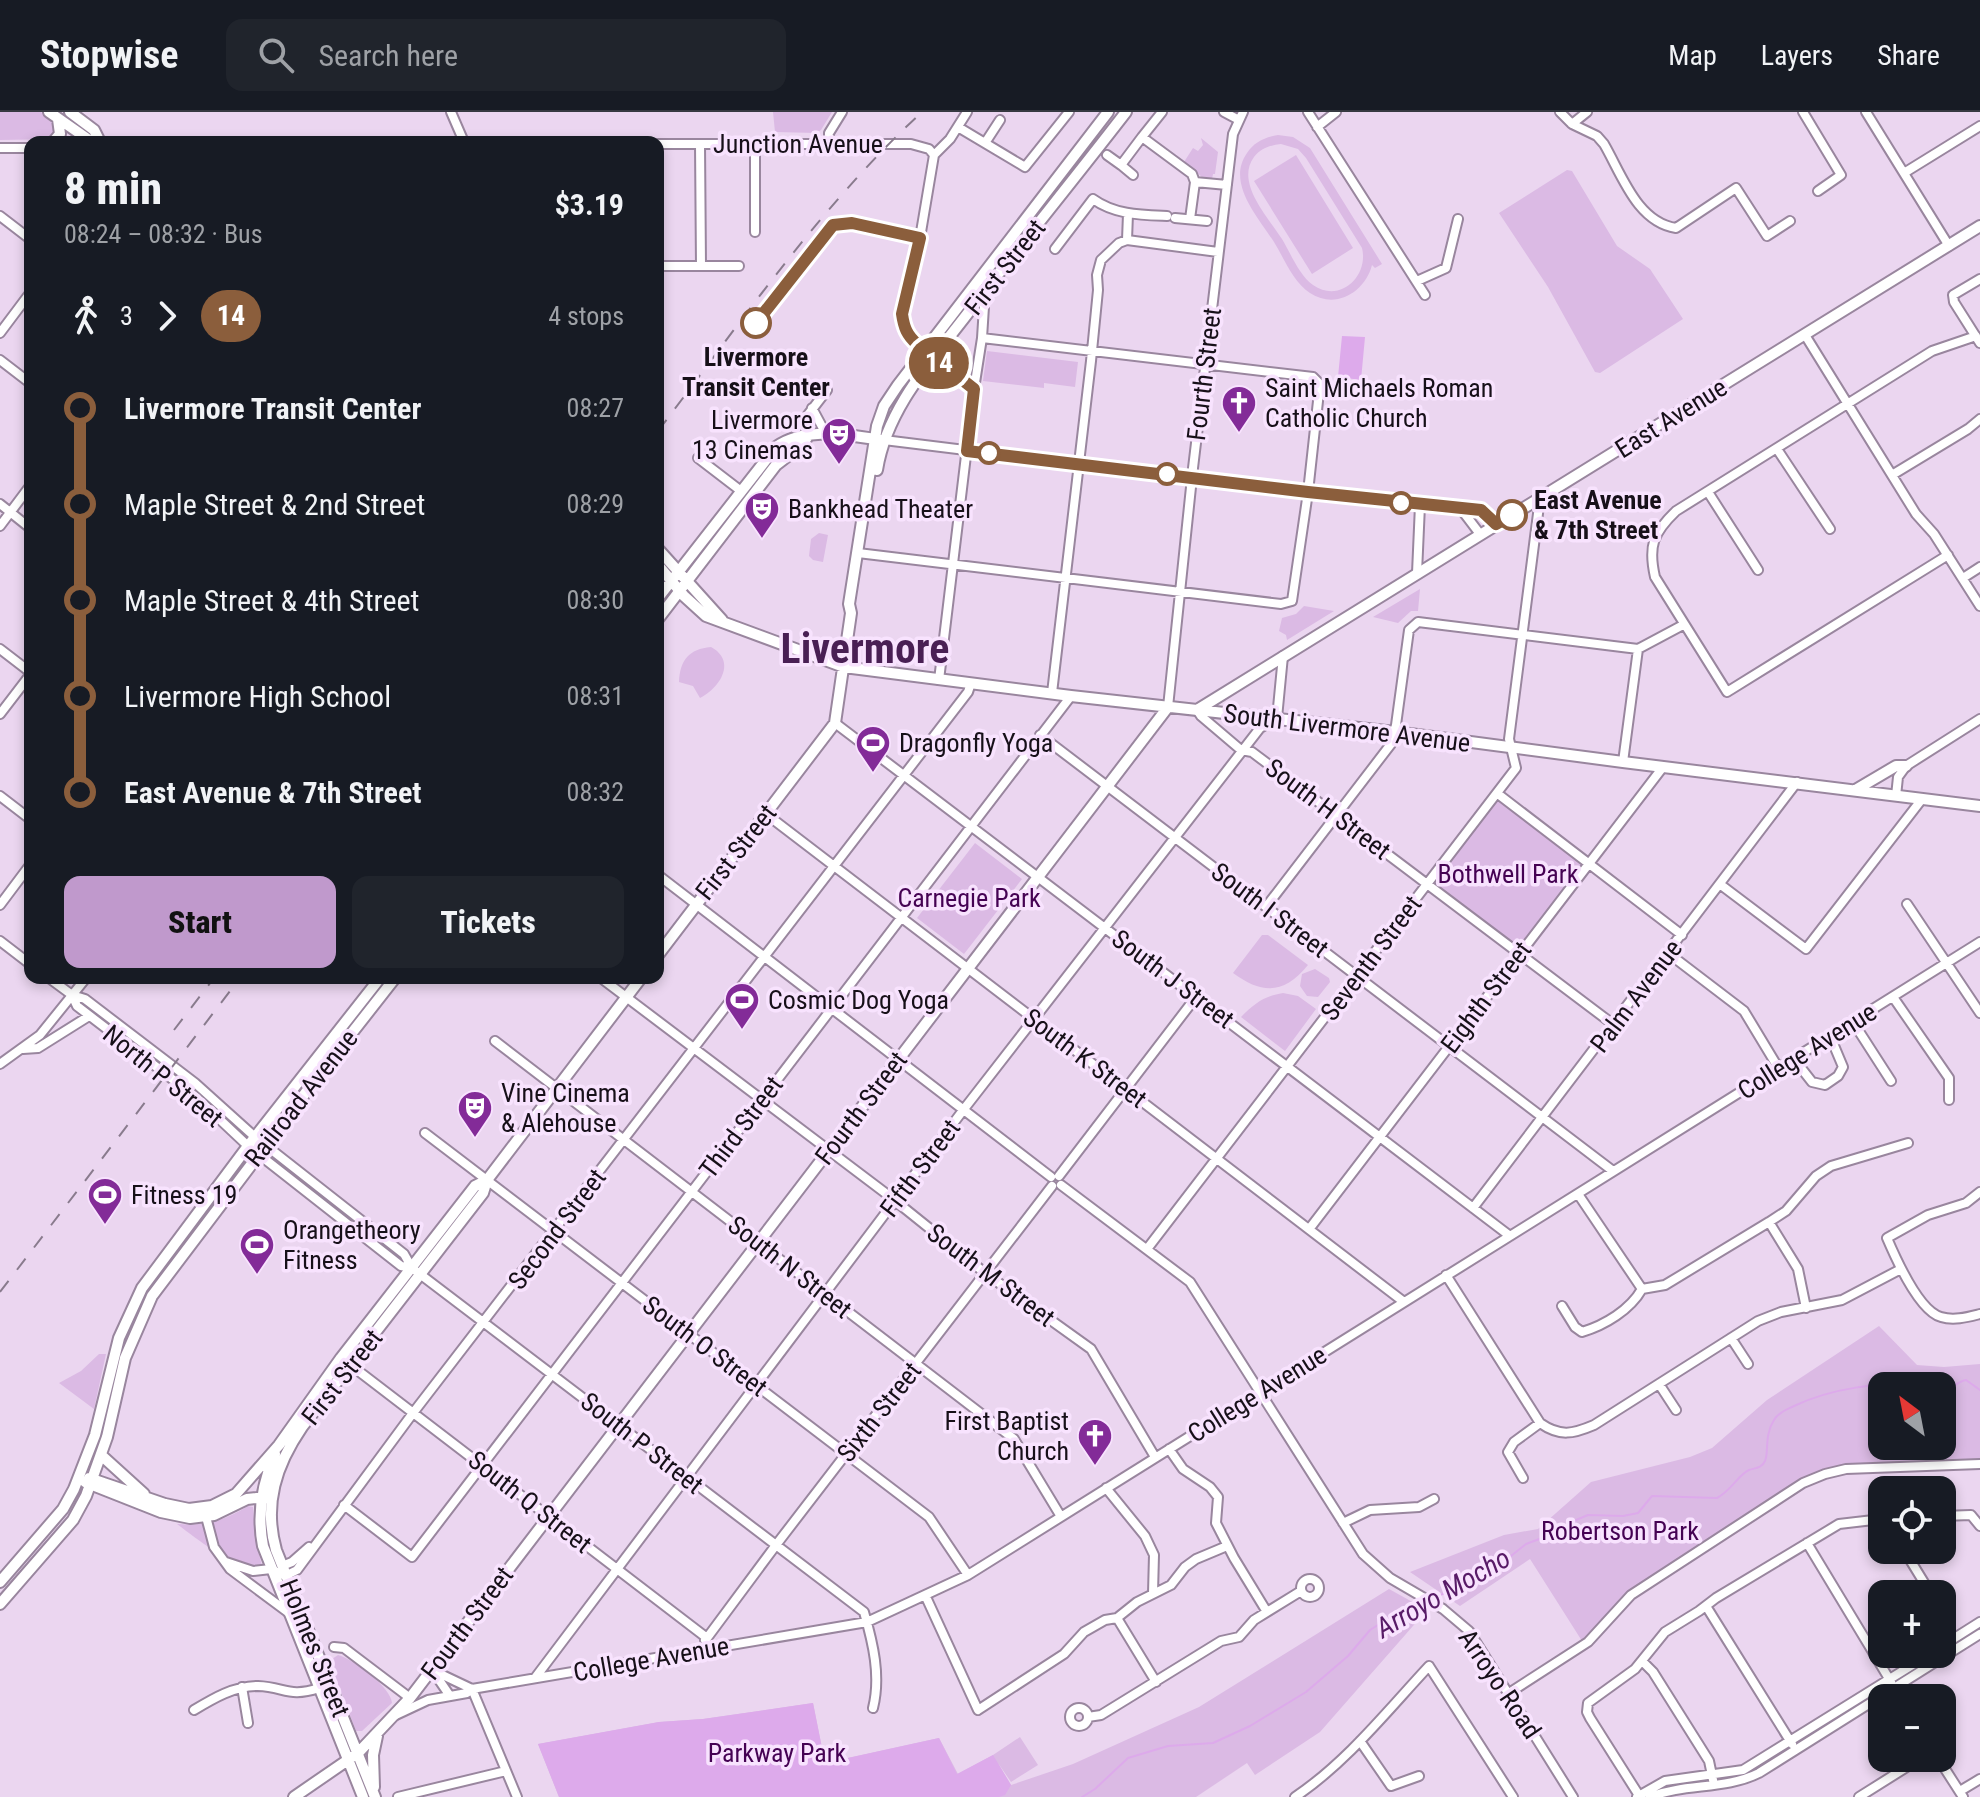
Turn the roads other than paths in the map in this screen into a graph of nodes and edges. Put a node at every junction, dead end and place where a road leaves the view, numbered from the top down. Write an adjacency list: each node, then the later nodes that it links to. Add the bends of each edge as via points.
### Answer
1 (70, 112): 25 (main road)
2 (451, 112): 26 (street)
3 (842, 112): 32 (street, via 829,133)
4 (967, 112): 21 (street)
5 (1069, 112): 29 (street, via 1025,167)
6 (1108, 112): 68 (main road, First Street)
7 (1126, 112): 61 (main road, First Street)
8 (1162, 112): 27 (street)
9 (1224, 112): 17 (street)
10 (1308, 112): 22 (street)
11 (1336, 112): 22 (street)
12 (1587, 112): 19 (street)
13 (1803, 112): 42 (street, via 1841,175)
14 (1866, 112): 38 (street)
15 (1560, 113): 19 (street)
16 (54, 116): 23 (main road); 24 (main road)
17 (1241, 116): 41 (street, Fourth Street, via 1233,134)
18 (1000, 120): 29 (street)
19 (1572, 124): 48 (street, via 1604,144 1640,207 1660,225 1676,228 1736,188 1767,236)
20 (1980, 126): 38 (street)
21 (958, 127): 29 (street); 35 (street)
22 (1317, 127): 60 (street)
23 (58, 136)
24 (83, 136)
25 (97, 136)
26 (461, 136)
27 (1142, 137): 37 (street); 40 (street, via 1192,174)
28 (755, 143): 31 (street, Junction Avenue); 32 (street, Junction Avenue); 50 (street)
29 (985, 143)
30 (664, 144): 31 (street, Junction Avenue)
31 (700, 144): 57 (street)
32 (829, 144): 35 (street, Junction Avenue, via 911,144)
33 (0, 148): 34 (street)
34 (24, 148)
35 (934, 155): 68 (street, via 902,314 905,330)
36 (1107, 155): 37 (street)
37 (1121, 165): 39 (street)
38 (1904, 173): 53 (street)
39 (1133, 175)
40 (1195, 182): 41 (street); 45 (street)
41 (1227, 185): 55 (street, Fourth Street)
42 (1818, 191)
43 (1128, 214): 45 (street); 52 (street); 54 (street, via 1093,199)
44 (0, 216): 51 (street)
45 (1190, 219): 47 (street)
46 (1458, 219): 60 (street, via 1446,268)
47 (1207, 221)
48 (1790, 221)
49 (1980, 226): 53 (main road, East Avenue)
50 (755, 232)
51 (24, 234)
52 (1127, 240): 55 (street); 69 (street, via 1101,260)
53 (1949, 246): 65 (main road, East Avenue)
54 (1055, 249)
55 (1218, 252): 72 (street, Fourth Street)
56 (664, 266): 57 (street)
57 (701, 266): 58 (street)
58 (739, 266)
59 (1980, 279): 67 (street, via 1953,295)
60 (1417, 281): 62 (street)
61 (985, 290): 66 (street); 70 (main road, First Street)
62 (1425, 295)
63 (24, 301): 64 (street)
64 (0, 333)
65 (1805, 335): 76 (street); 92 (main road, East Avenue)
66 (982, 338): 69 (street); 74 (street)
67 (1978, 340): 76 (street, via 1932,351)
68 (924, 350): 70 (street); 81 (main road, First Street, via 884,406 877,426)
69 (1091, 351): 72 (street); 85 (street)
70 (934, 358): 74 (street); 81 (main road, First Street)
71 (0, 360): 73 (street)
72 (1206, 364): 87 (street, Fourth Street); 89 (street, via 1313,377 1319,383)
73 (24, 378)
74 (974, 389): 83 (street)
75 (827, 390): 77 (street)
76 (1849, 405): 82 (street); 86 (street)
77 (812, 408): 79 (street); 80 (street)
78 (1980, 419): 86 (street)
79 (826, 434): 80 (main road); 81 (main road)
80 (808, 436): 88 (main road, via 797,435 776,447); 113 (main road, via 776,465)
81 (880, 440): 83 (street); 102 (main road, First Street)
82 (1777, 449): 90 (street); 100 (street)
83 (967, 451): 85 (street); 105 (street)
84 (698, 458): 88 (street)
85 (1079, 464): 87 (street); 111 (street)
86 (1892, 475): 103 (street)
87 (1192, 478): 89 (street); 115 (street, Fourth Street)
88 (741, 491): 110 (main road)
89 (1308, 492): 94 (street); 115 (street, via 1292,601 1281,604)
90 (1708, 492): 108 (street); 118 (street, via 1676,511 1654,538 1655,577)
91 (24, 494): 96 (street)
92 (1540, 498): 98 (main road, East Avenue); 119 (street, Seventh Street)
93 (0, 504): 96 (street)
94 (1420, 505): 95 (street); 109 (street)
95 (1460, 509): 98 (street, via 1481,510); 101 (street)
96 (10, 512): 97 (street); 99 (street)
97 (24, 523)
98 (1496, 524): 101 (main road, East Avenue)
99 (0, 526)
100 (1830, 529)
101 (1480, 534): 109 (main road, East Avenue)
102 (860, 553): 105 (street); 123 (main road, First Street)
103 (1948, 555): 112 (street); 118 (street, via 1727,692)
104 (664, 559): 110 (main road)
105 (954, 564): 111 (street); 125 (street)
106 (1980, 567): 112 (street)
107 (664, 569): 110 (main road)
108 (1758, 570)
109 (1417, 573): 122 (main road, East Avenue)
110 (675, 576): 113 (main road, South Livermore Avenue); 114 (main road)
111 (1065, 577): 115 (street); 128 (street)
112 (1963, 578): 116 (street)
113 (683, 586): 117 (main road); 123 (main road, South Livermore Avenue, via 747,634)
114 (664, 587)
115 (1180, 590): 130 (street, Fourth Street)
116 (1980, 606)
117 (664, 611)
118 (1683, 625): 121 (street)
119 (1523, 633): 121 (street); 136 (street, via 1418,622 1409,630); 138 (street, Seventh Street)
120 (0, 649): 124 (street)
121 (1638, 649): 140 (street)
122 (1283, 656): 131 (main road, East Avenue); 133 (street)
123 (844, 667): 125 (main road, South Livermore Avenue); 135 (main road, First Street)
124 (24, 669)
125 (939, 680): 127 (main road, South Livermore Avenue)
126 (24, 682): 132 (street)
127 (971, 683): 128 (main road, South Livermore Avenue); 143 (street, Second Street)
128 (1052, 693): 129 (main road, South Livermore Avenue)
129 (1071, 696): 130 (main road, South Livermore Avenue); 137 (street, Third Street)
130 (1168, 707): 131 (main road, South Livermore Avenue); 145 (main road, Fourth Street)
131 (1197, 710): 133 (main road, South Livermore Avenue); 139 (street, South H Street)
132 (0, 714)
133 (1277, 718): 136 (main road, South Livermore Avenue); 139 (street, Fifth Street)
134 (1980, 719): 141 (street)
135 (835, 723): 143 (street, South J Street); 153 (main road, First Street)
136 (1395, 732): 138 (main road, South Livermore Avenue); 154 (street)
137 (1040, 735): 145 (street, South I Street); 155 (street, Third Street)
138 (1511, 748): 140 (main road, South Livermore Avenue); 147 (street, Seventh Street, via 1516,768)
139 (1241, 750): 154 (street, South H Street, via 1252,752); 156 (street, Fifth Street)
140 (1623, 762): 142 (main road, South Livermore Avenue)
141 (1906, 766): 146 (main road, via 1896,766); 149 (street, via 1898,777)
142 (1663, 767): 144 (main road, South Livermore Avenue); 157 (street, Eighth Street)
143 (904, 775): 155 (street, South J Street); 158 (street, Second Street)
144 (1797, 782): 146 (main road, South Livermore Avenue); 163 (street, Palm Avenue)
145 (1107, 786): 156 (street, South I Street); 160 (main road, Fourth Street)
146 (1855, 790): 149 (main road, South Livermore Avenue)
147 (1498, 794): 157 (street); 162 (street, Seventh Street)
148 (0, 796): 152 (street)
149 (1896, 796): 150 (main road, South Livermore Avenue)
150 (1922, 799): 151 (main road, South Livermore Avenue); 163 (street, via 1806,949)
151 (1980, 806)
152 (24, 814)
153 (766, 814): 158 (street, South K Street); 164 (main road, First Street)
154 (1337, 815): 162 (street, South H Street); 167 (street)
155 (971, 826): 160 (street, South J Street); 168 (street, Third Street)
156 (1174, 837): 167 (street, South I Street); 169 (street, Fifth Street)
157 (1589, 863): 170 (street); 175 (street, Eighth Street)
158 (834, 866): 168 (street, South K Street); 176 (street, Second Street)
159 (24, 873): 166 (street)
160 (1038, 877): 169 (street, South J Street); 179 (main road, Fourth Street)
161 (664, 880): 164 (street, Arroyo Road)
162 (1428, 883): 175 (street, South H Street); 180 (street, Seventh Street)
163 (1721, 885): 170 (street, Palm Avenue)
164 (696, 904): 173 (main road, First Street); 176 (street, Arroyo Road)
165 (1907, 904): 178 (street)
166 (0, 905)
167 (1266, 907): 180 (street, South I Street)
168 (900, 917): 179 (street, South K Street); 191 (street, Third Street)
169 (1106, 929): 189 (street, South J Street); 194 (street, Fifth Street)
170 (1682, 935): 174 (street, Palm Avenue)
171 (0, 941): 177 (street)
172 (1980, 942): 178 (street, College Avenue)
173 (664, 947)
174 (1668, 953): 196 (street, Palm Avenue); 206 (street, via 1744,1011)
175 (1520, 954): 196 (street, South H Street); 199 (street, Eighth Street)
176 (764, 956): 191 (street, Arroyo Road); 200 (street, Second Street)
177 (24, 959)
178 (1947, 963): 190 (street, College Avenue); 192 (street)
179 (968, 968): 194 (street, South K Street); 202 (main road, Fourth Street)
180 (1357, 976): 199 (street, South I Street); 205 (street, Seventh Street)
181 (57, 984): 187 (street, North P Street)
182 (81, 984): 187 (street)
183 (375, 984): 217 (main road, Railroad Avenue)
184 (390, 984): 219 (main road, Railroad Avenue)
185 (609, 984): 188 (street, South M Street)
186 (637, 984): 188 (main road, First Street)
187 (72, 995): 193 (street, North P Street); 201 (street); 217 (street, North P Street, via 85,999 195,1083)
188 (627, 997): 200 (street, South M Street); 208 (main road, First Street)
189 (1196, 997): 205 (street, South J Street); 209 (street, Sixth Street)
190 (1893, 997): 195 (street, College Avenue); 211 (street, via 1949,1078)
191 (832, 1007): 202 (street, Arroyo Road); 210 (street, Third Street)
192 (1980, 1013)
193 (89, 1016): 201 (street, via 38,1048); 217 (street, North P Street)
194 (1035, 1019): 209 (street, South K Street); 212 (street, Fifth Street)
195 (1853, 1022): 197 (street, College Avenue); 207 (street)
196 (1614, 1025): 213 (street, Palm Avenue)
197 (1830, 1036): 203 (street, College Avenue); 203 (street, via 1843,1067 1825,1085 1812,1082)
198 (495, 1041): 208 (street, South N Street)
199 (1449, 1046): 213 (street, South I Street); 215 (street, Eighth Street)
200 (695, 1048): 210 (street, South M Street); 216 (street, Second Street)
201 (22, 1050): 204 (street)
202 (899, 1058): 212 (street, Arroyo Road); 220 (main road, Fourth Street)
203 (1794, 1059): 206 (street, College Avenue)
204 (0, 1064)
205 (1287, 1066): 215 (street, South J Street); 221 (street, Seventh Street)
206 (1779, 1069): 222 (street, College Avenue)
207 (1891, 1081)
208 (557, 1089): 216 (street, South N Street); 223 (main road, First Street)
209 (1126, 1089): 221 (street, South K Street); 224 (street, Sixth Street)
210 (762, 1099): 220 (street, South M Street); 225 (street, Third Street)
211 (1949, 1100)
212 (964, 1109): 224 (street, Arroyo Road); 228 (street, Fifth Street)
213 (1543, 1117): 222 (street, South I Street); 229 (street, Palm Avenue)
214 (425, 1133): 223 (street, South O Street)
215 (1380, 1137): 229 (street, South J Street); 231 (street, Eighth Street)
216 (625, 1140): 225 (street, South N Street); 232 (street, Second Street)
217 (252, 1142): 219 (street, North P Street); 268 (main road, Railroad Avenue, via 134,1304 114,1350 95,1435)
218 (1908, 1143): 230 (street, via 1831,1166)
219 (262, 1149): 237 (street, South P Street, via 404,1254); 264 (main road, Railroad Avenue, via 143,1312 125,1358)
220 (829, 1150): 228 (street, South M Street); 234 (main road, Fourth Street)
221 (1217, 1159): 231 (street, South K Street); 235 (street, Seventh Street)
222 (1613, 1171): 227 (street, College Avenue)
223 (487, 1180): 232 (street, South O Street); 237 (main road, First Street, via 475,1186)
224 (1056, 1181): 235 (street, Arroyo Road); 238 (street, Sixth Street)
225 (692, 1191): 234 (street, South N Street); 240 (street, Third Street)
226 (1980, 1192): 236 (street, via 1887,1238)
227 (1578, 1194): 233 (street, College Avenue); 241 (street)
228 (895, 1201): 238 (street, South M Street); 242 (street, Fifth Street)
229 (1473, 1208): 233 (street, South J Street)
230 (1769, 1222): 241 (street, via 1665,1285); 245 (street, via 1798,1269)
231 (1310, 1228): 243 (street, South K Street)
232 (555, 1232): 240 (street, South O Street); 247 (street, Second Street)
233 (1510, 1236): 239 (street, College Avenue)
234 (759, 1242): 242 (street, South N Street); 248 (main road, Fourth Street)
235 (1147, 1249): 256 (street, Arroyo Road, via 1190,1282)
236 (1901, 1269): 245 (street, via 1842,1300); 246 (street, via 1939,1317)
237 (416, 1271): 247 (street, South P Street); 250 (main road, First Street)
238 (985, 1273): 251 (street, Sixth Street); 265 (street, South M Street, via 1091,1349)
239 (1446, 1275): 243 (street, College Avenue); 259 (street)
240 (622, 1283): 248 (street, South O Street); 253 (street, Third Street)
241 (1642, 1289): 244 (street, via 1634,1304 1582,1332)
242 (825, 1295): 251 (street, South N Street); 255 (street, Fifth Street)
243 (1404, 1302): 256 (street, College Avenue)
244 (1562, 1306)
245 (1806, 1308): 249 (street, via 1758,1321)
246 (1980, 1314)
247 (485, 1323): 253 (street, South P Street); 258 (street, Second Street)
248 (689, 1334): 255 (street, South O Street); 260 (main road, Fourth Street)
249 (1731, 1338): 252 (street); 254 (street)
250 (346, 1361): 258 (street, South Q Street); 261 (main road, First Street); 274 (main road, First Street, via 287,1450)
251 (916, 1364): 263 (street, Sixth Street); 278 (street, South N Street, via 1014,1439)
252 (1748, 1364)
253 (552, 1374): 260 (street, South P Street); 267 (street, Third Street)
254 (1659, 1384): 257 (street); 259 (street, via 1571,1434)
255 (756, 1385): 263 (street, South O Street); 269 (street, Fifth Street)
256 (1260, 1392): 262 (street, College Avenue); 282 (street, Arroyo Road)
257 (1676, 1410)
258 (413, 1413): 267 (street, South Q Street); 276 (street, Second Street)
259 (1540, 1423): 270 (street, via 1508,1452)
260 (619, 1425): 269 (street, South P Street); 279 (main road, Fourth Street)
261 (279, 1445): 274 (main road, First Street, via 266,1478); 277 (main road, First Street, via 236,1494)
262 (1169, 1449): 265 (street, College Avenue); 286 (street, via 1183,1469 1218,1497 1216,1523)
263 (846, 1453): 285 (street, Sixth Street); 290 (street, South O Street, via 929,1517)
264 (101, 1455): 271 (main road, Railroad Avenue); 273 (main road)
265 (1155, 1457): 272 (street, College Avenue)
266 (1980, 1464): 318 (street, via 1846,1469 1803,1483 1631,1595 1588,1642)
267 (482, 1465): 276 (street, Third Street, via 412,1557); 279 (street, South Q Street)
268 (79, 1477): 271 (main road); 291 (main road, Railroad Avenue, via 63,1509)
269 (686, 1478): 285 (street, South P Street); 288 (street, Fifth Street)
270 (1523, 1478)
271 (92, 1482): 273 (main road); 277 (main road, via 170,1515); 295 (main road, Railroad Avenue, via 73,1520)
272 (1106, 1488): 278 (street, College Avenue); 293 (street, via 1154,1555)
273 (145, 1496): 277 (main road)
274 (267, 1497): 277 (main road); 289 (main road, Holmes Street)
275 (1434, 1499): 282 (street, via 1419,1507 1370,1510)
276 (344, 1505): 289 (street, Second Street, via 297,1570)
277 (204, 1513): 287 (street, via 211,1541)
278 (1060, 1515): 290 (street, College Avenue)
279 (548, 1516): 288 (street, South Q Street); 309 (main road, Fourth Street)
280 (1956, 1516): 283 (street, via 1971,1515)
281 (1868, 1520): 284 (street, via 1845,1521)
282 (1343, 1523): 318 (street, Arroyo Road, via 1363,1554 1386,1574 1469,1631)
283 (1980, 1526)
284 (1807, 1543): 296 (street); 311 (street)
285 (776, 1545): 300 (street, South P Street, via 864,1612); 304 (street, Sixth Street)
286 (1227, 1546): 293 (street, via 1196,1559 1171,1585); 297 (street)
287 (226, 1562): 289 (street, via 253,1571); 298 (street)
288 (616, 1569): 304 (street, South Q Street); 310 (street, Fifth Street)
289 (279, 1570): 298 (main road, Holmes Street); 330 (main road, Holmes Street)
290 (968, 1575): 294 (street, College Avenue)
291 (0, 1582)
292 (1301, 1591): 297 (street)
293 (1153, 1593): 299 (street)
294 (926, 1597): 299 (street, via 978,1710 1064,1654 1084,1632); 300 (street, College Avenue)
295 (0, 1604)
296 (1706, 1606): 307 (street, via 1665,1632); 329 (street)
297 (1267, 1612): 312 (street, via 1239,1637 1221,1641)
298 (289, 1613): 316 (main road, Holmes Street)
299 (1117, 1618): 312 (street)
300 (867, 1622): 306 (street, College Avenue); 322 (street, via 878,1690)
301 (1980, 1622): 303 (street)
302 (1980, 1634): 314 (street)
303 (1956, 1637)
304 (707, 1638): 306 (street)
305 (334, 1647): 320 (street, via 344,1648)
306 (698, 1650): 310 (street, College Avenue)
307 (1642, 1661): 335 (street, via 1709,1761); 340 (street, via 1587,1707)
308 (1908, 1668): 311 (street)
309 (432, 1670): 317 (street); 319 (street); 320 (main road, Fourth Street)
310 (535, 1678): 317 (street, College Avenue)
311 (1891, 1679): 313 (street); 329 (street)
312 (1156, 1682): 325 (street, via 1101,1715)
313 (1891, 1684)
314 (1901, 1684)
315 (242, 1687): 316 (street, via 297,1694); 323 (street); 326 (street)
316 (319, 1688): 330 (main road, Holmes Street)
317 (472, 1689): 319 (street, College Avenue); 331 (street)
318 (1509, 1693): 347 (street, Arroyo Road)
319 (450, 1696): 324 (street, College Avenue)
320 (410, 1698): 324 (main road, Fourth Street)
321 (1868, 1703): 329 (street)
322 (873, 1708)
323 (194, 1710)
324 (396, 1715): 327 (main road, Fourth Street)
325 (1088, 1717)
326 (248, 1723)
327 (377, 1736): 330 (main road, Fourth Street); 339 (main road)
328 (1360, 1741): 334 (street, via 1391,1786); 337 (street); 346 (street, via 1429,1666)
329 (1793, 1746): 335 (street, via 1750,1778)
330 (353, 1757): 339 (main road, Holmes Street); 341 (main road, Fourth Street)
331 (506, 1771): 342 (street); 343 (street)
332 (1899, 1772): 349 (street)
333 (1947, 1772): 338 (street)
334 (1419, 1776)
335 (1713, 1779): 340 (street, via 1665,1781); 348 (street)
336 (1980, 1779): 338 (street)
337 (1310, 1787): 344 (street); 345 (street)
338 (1962, 1794)
339 (370, 1796)
340 (1638, 1796)
341 (294, 1797)
342 (398, 1797)
343 (517, 1797)
344 (1295, 1797)
345 (1317, 1797)
346 (1513, 1797)
347 (1573, 1797)
348 (1650, 1797)
349 (1859, 1797)

